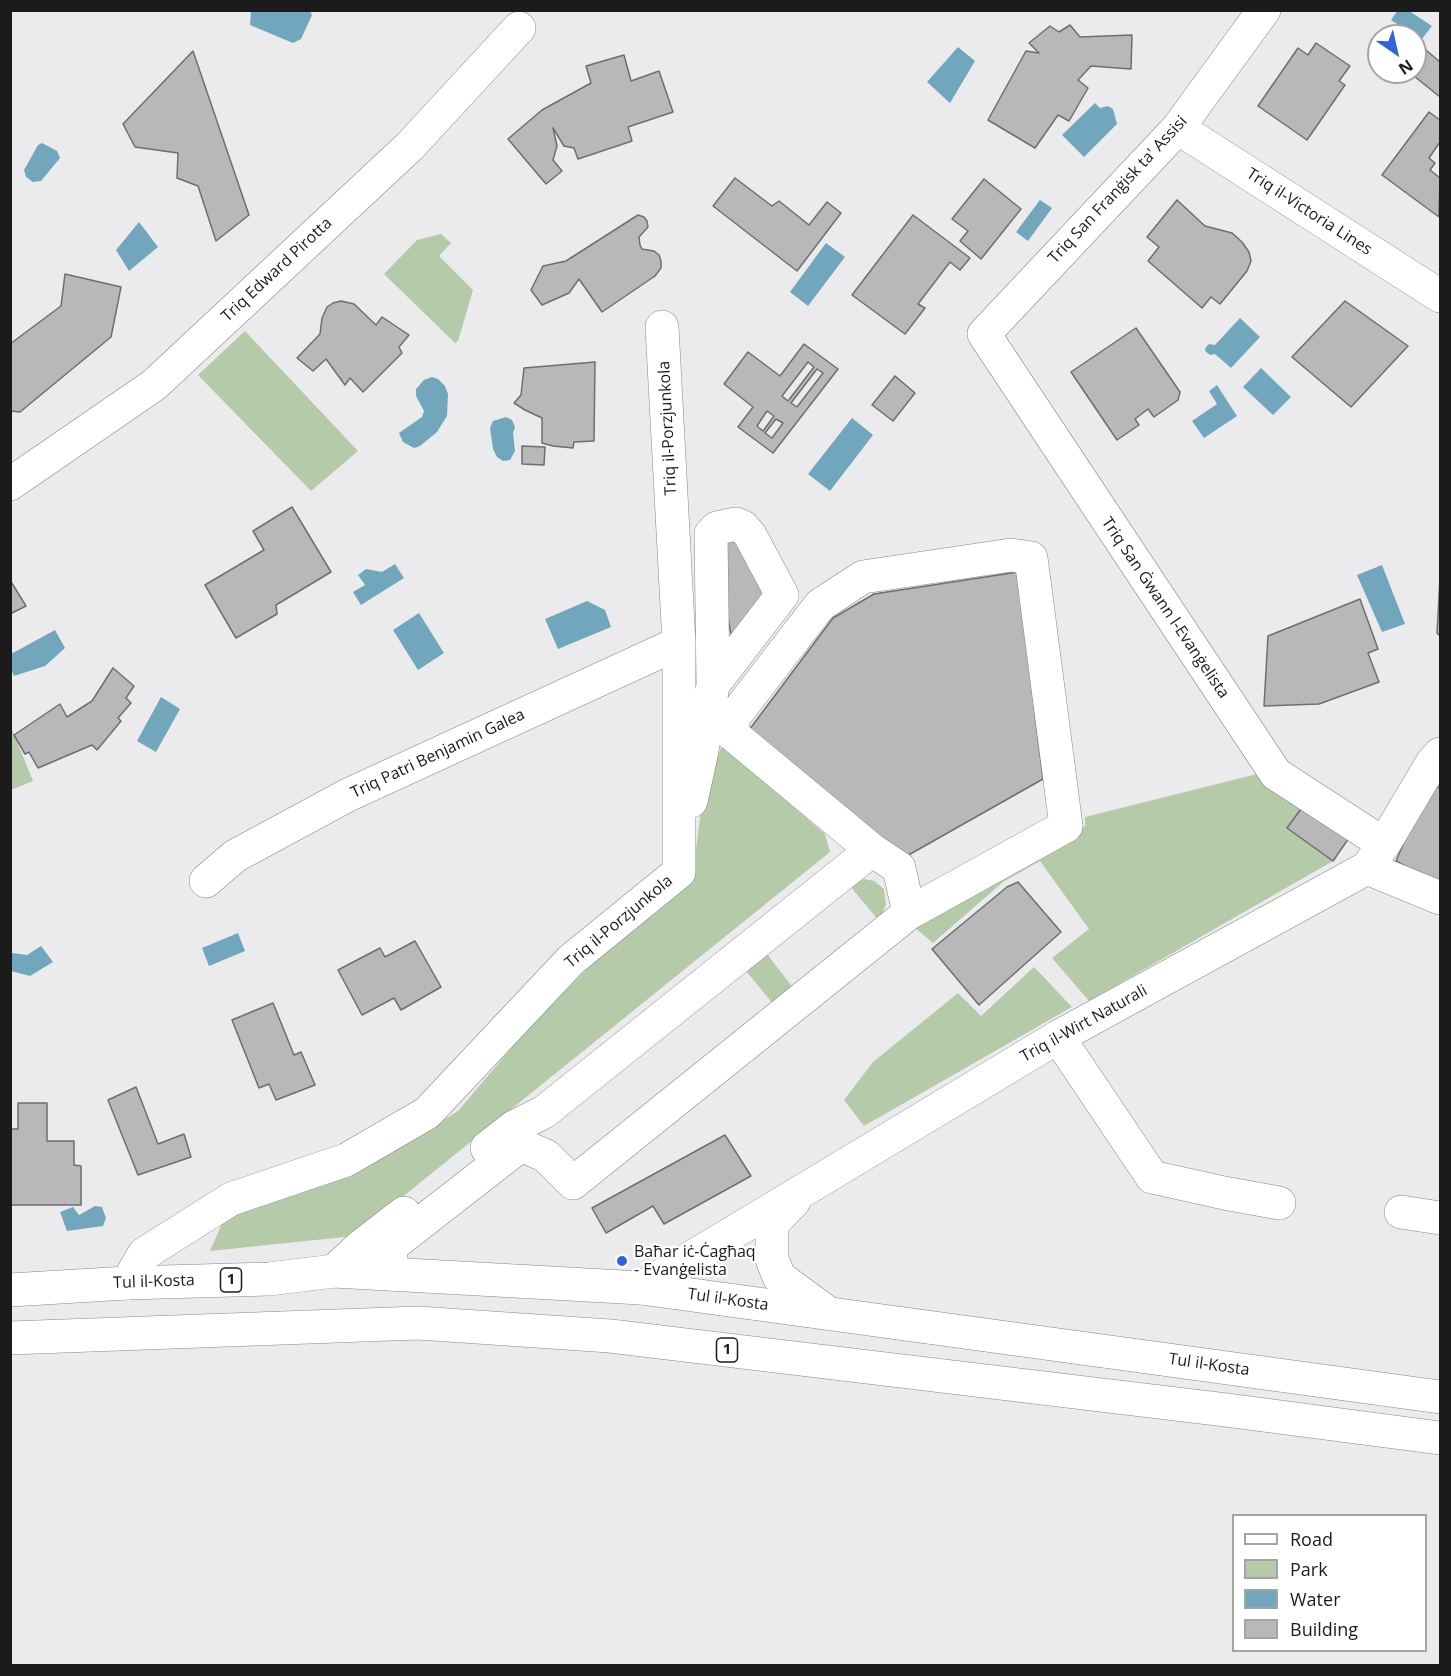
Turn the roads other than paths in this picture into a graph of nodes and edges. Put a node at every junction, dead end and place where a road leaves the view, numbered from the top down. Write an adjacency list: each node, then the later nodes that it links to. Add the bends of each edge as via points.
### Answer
1 (1264, 10): 3 (main road, Triq San Franġisk ta' Assisi)
2 (519, 28): 7 (main road, Triq Edward Pirotta, via 410,146 154,385)
3 (1179, 128): 4 (main road, Triq il-Victoria Lines); 6 (main road, Triq San Franġisk ta' Assisi)
4 (1440, 296)
5 (662, 327): 8 (main road, Triq il-Porzjunkola)
6 (984, 334): 13 (main road, Triq San Ġwann l-Evanġelista, via 1276,774)
7 (10, 484)
8 (679, 643): 11 (main road, Triq il-Porzjunkola); 14 (main road, Triq Patri Benjamin Galea, via 348,795 235,856)
9 (713, 685): 11 (main road, via 690,806)
10 (1440, 754): 13 (main road)
11 (678, 814): 24 (main road, Triq il-Porzjunkola, via 679,872 571,960 427,1113 346,1160 231,1199 144,1254)
12 (872, 850): 16 (main road, via 899,868); 16 (main road, via 732,734 734,718 820,605 863,577 1011,555 1031,558 1065,826); 22 (main road, via 544,1112 514,1127)
13 (1375, 856): 15 (main road, Triq San Ġwann l-Evanġelista); 17 (main road, Triq il-Wirt Naturali)
14 (206, 881)
15 (1440, 898)
16 (909, 913): 23 (main road, via 573,1183 546,1156 521,1145 390,1248)
17 (1058, 1037): 18 (main road, Triq il-Wirt Naturali); 19 (main road, via 1152,1177)
18 (805, 1189): 25 (main road, Triq il-Wirt Naturali); 27 (main road, Triq il-Wirt Naturali, via 772,1224 772,1259 779,1277)
19 (1279, 1203)
20 (1401, 1212): 21 (main road)
21 (1440, 1218)
22 (334, 1271): 23 (main road, Tul il-Kosta / 1); 24 (main road, Tul il-Kosta / 1, via 269,1279)
23 (392, 1274): 25 (main road, Tul il-Kosta / 1)
24 (127, 1283): 26 (main road, Tul il-Kosta / 1)
25 (641, 1288): 27 (main road, Tul il-Kosta / 1)
26 (10, 1290)
27 (828, 1313): 29 (main road, Tul il-Kosta / 1)
28 (10, 1338): 30 (main road, 1, via 418,1323 599,1335)
29 (1440, 1397)
30 (1440, 1438)

